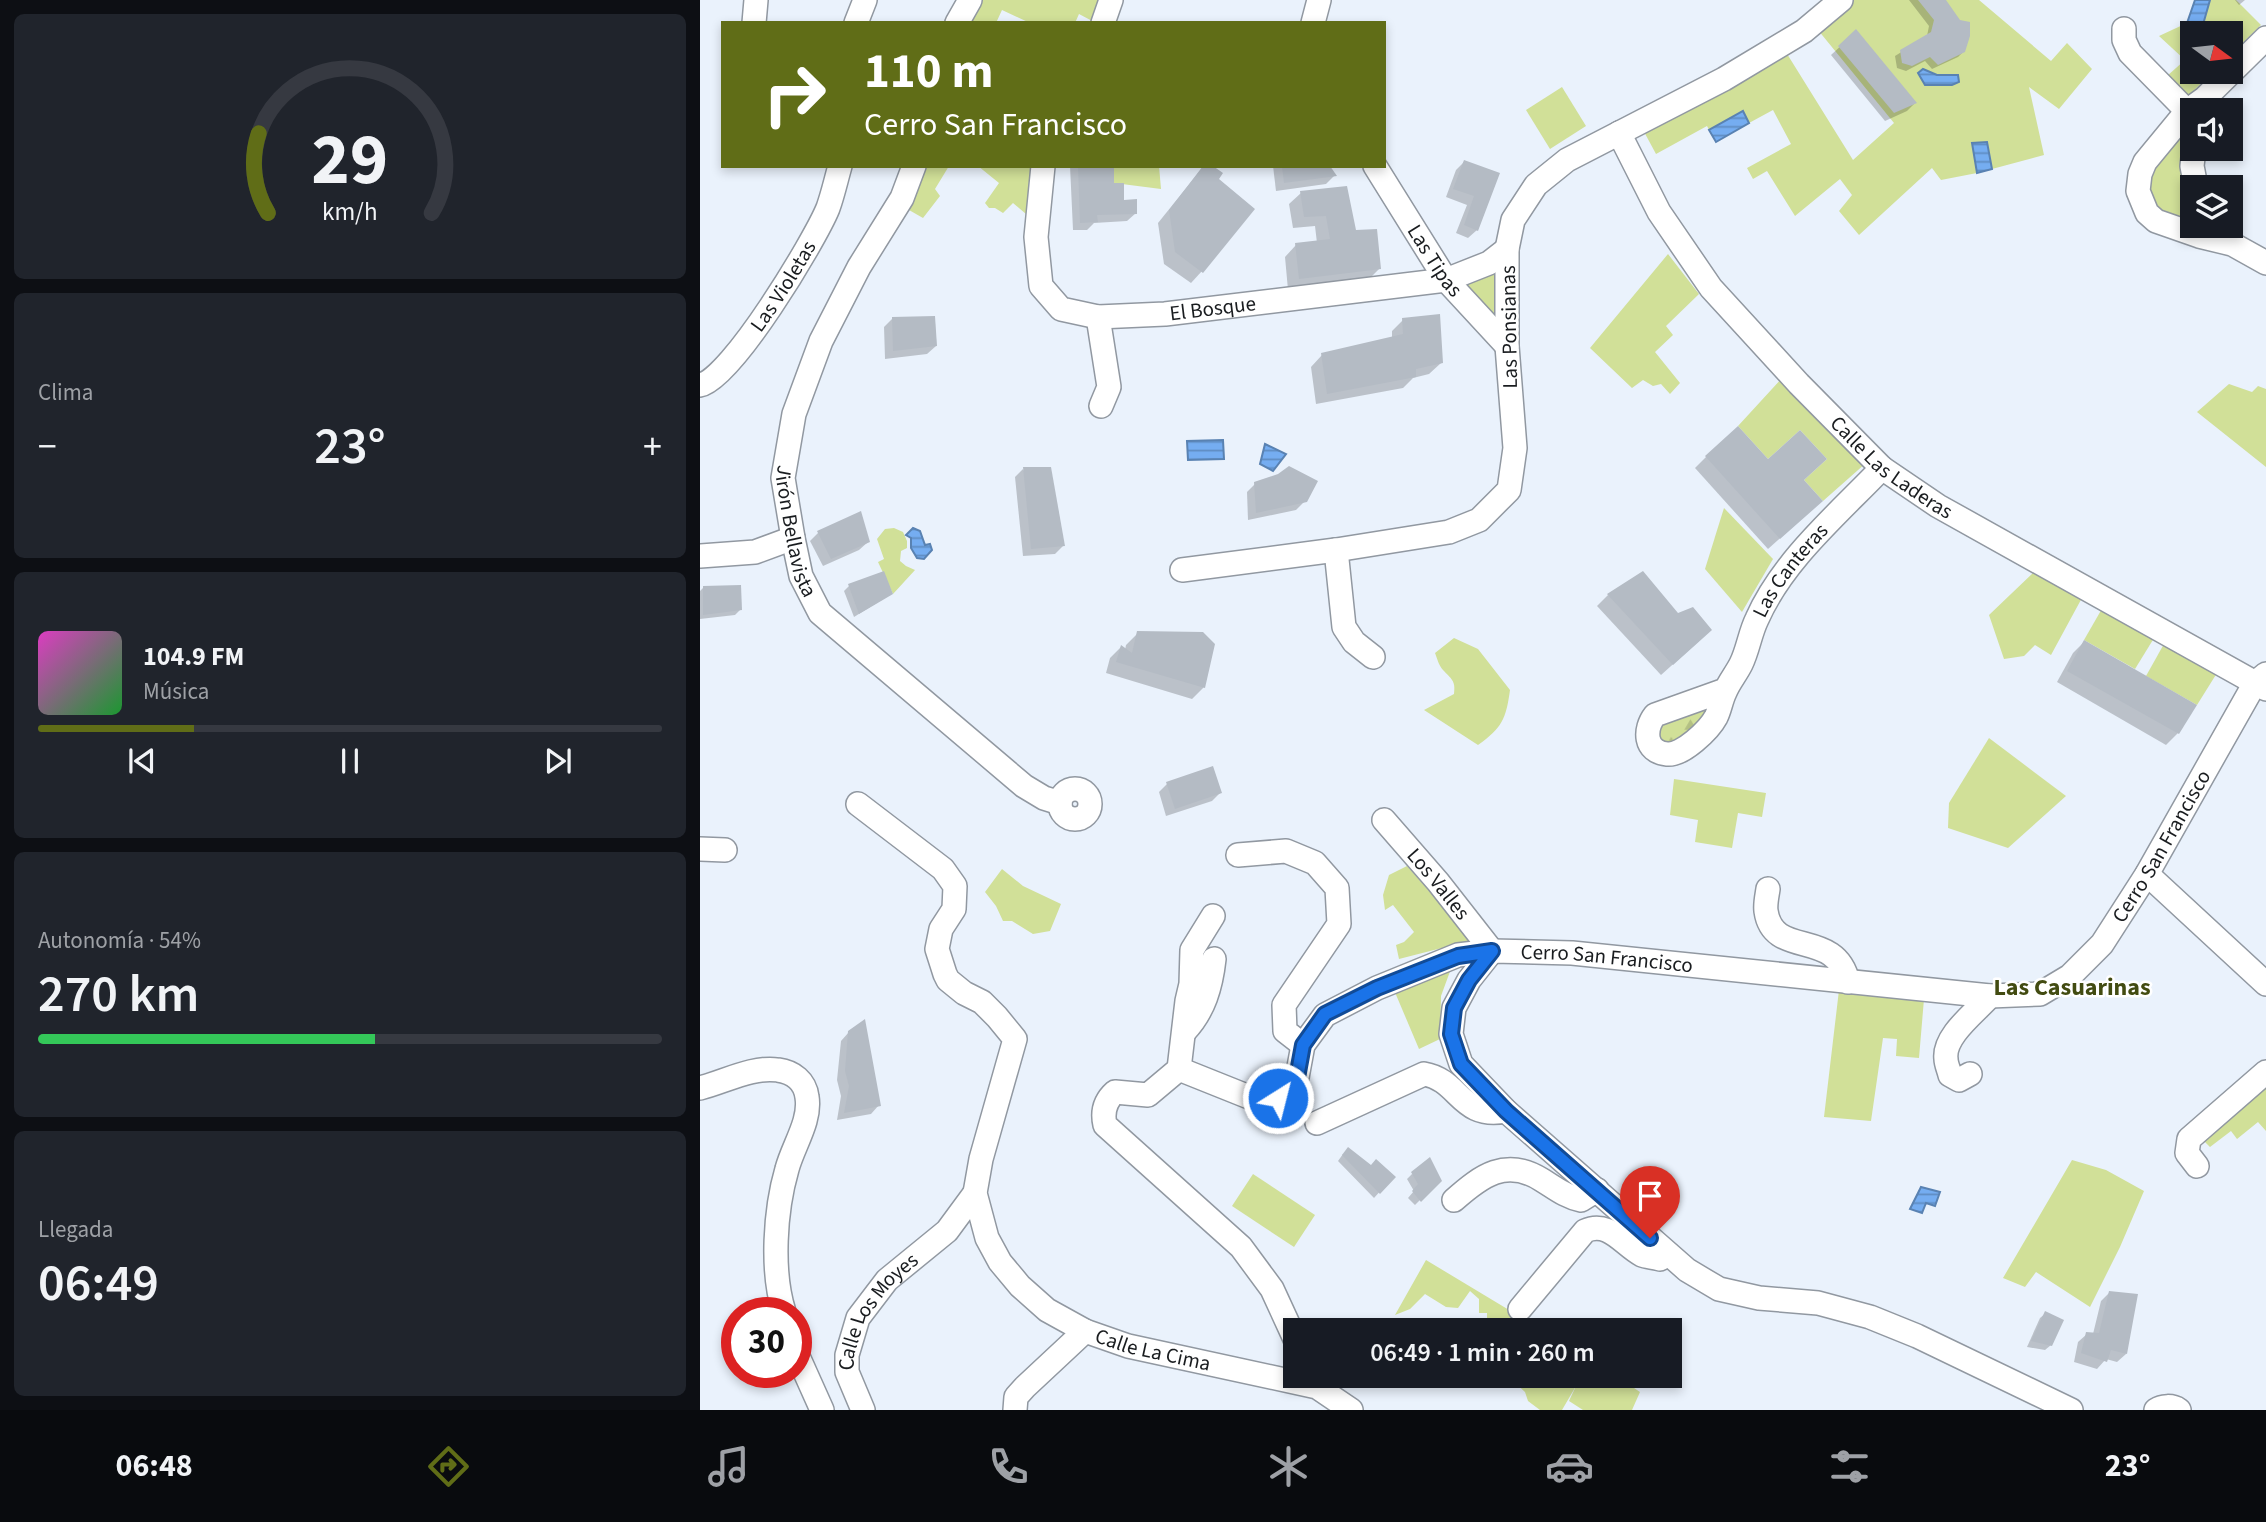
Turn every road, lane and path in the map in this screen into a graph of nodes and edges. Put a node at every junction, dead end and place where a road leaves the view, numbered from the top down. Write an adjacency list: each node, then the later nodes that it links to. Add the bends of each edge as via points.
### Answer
1 (756, 0): 7 (street)
2 (865, 0): 8 (street)
3 (970, 0): 9 (street)
4 (1111, 0): 10 (street)
5 (1319, 0): 11 (street)
6 (1841, 0): 17 (street, Las Ponsianas, via 1804,32)
7 (754, 21)
8 (857, 21)
9 (958, 21)
10 (1104, 21)
11 (1314, 21)
12 (2124, 29): 14 (street, via 2130,53)
13 (2266, 38): 15 (street)
14 (2188, 98)
15 (2206, 98)
16 (2180, 125): 22 (street, via 2145,162 2138,191 2147,213 2156,221)
17 (1619, 133): 24 (street, Las Ponsianas, via 1567,160 1536,185 1513,220); 31 (street, Calle Las Laderas, via 1660,212 1711,288)
18 (839, 168): 29 (street, Las Violetas, via 827,209 787,280 735,358 708,384)
19 (913, 168): 32 (street, Jirón Bellavista, via 902,198 821,341 794,414 783,478)
20 (1043, 168): 27 (street, El Bosque, via 1036,237 1041,286 1062,309)
21 (1376, 168): 26 (street, Las Tipas)
22 (2180, 226)
23 (2223, 238): 25 (street)
24 (1507, 249): 26 (street, El Bosque, via 1489,263); 28 (street, Las Ponsianas)
25 (2266, 263)
26 (1446, 280): 27 (street, El Bosque, via 1165,314); 28 (street, Las Tipas)
27 (1098, 317): 30 (street, via 1109,387)
28 (1507, 346): 33 (street, Las Ponsianas, via 1516,448 1508,490 1479,520 1449,532)
29 (700, 385)
30 (1101, 406)
31 (1882, 468): 37 (street, Calle Las Laderas, via 1938,506); 38 (street, Las Canteras, via 1774,586)
32 (793, 538): 34 (street, via 755,552); 39 (street, Jirón Bellavista, via 801,576 820,613 1024,786)
33 (1336, 550): 35 (street, Las Ponsianas); 36 (street, via 1344,627)
34 (700, 556)
35 (1182, 570)
36 (1373, 657)
37 (2262, 682): 45 (street, Cerro San Francisco)
38 (1725, 690)
39 (1060, 803)
40 (858, 804): 63 (street, Calle Los Moyes, via 943,869 955,886 954,909 941,929 937,949 945,974 964,993 982,1002 1015,1039)
41 (1384, 820): 48 (street, Los Valles)
42 (700, 849): 43 (street)
43 (724, 850)
44 (1238, 855): 54 (street, via 1286,851 1315,863 1336,888 1339,924 1284,1005 1285,1031)
45 (2147, 874): 51 (street); 52 (street, Cerro San Francisco, via 2102,944 2070,976 2040,994)
46 (1768, 889): 50 (street, via 1766,912 1773,929 1788,940 1832,953 1845,967)
47 (1213, 916): 53 (street, via 1192,950)
48 (1492, 951): 50 (street, Cerro San Francisco, via 1572,953); 54 (street, via 1458,956 1377,988 1325,1014); 59 (street, Cerro San Francisco, via 1454,1008 1451,1034 1461,1064)
49 (1214, 959): 53 (street, via 1212,982 1202,1007)
50 (1848, 982): 52 (street, Cerro San Francisco)
51 (2266, 984)
52 (1990, 996): 57 (street, via 1959,1027 1945,1056 1950,1075 1959,1080)
53 (1183, 1034): 55 (street)
54 (1303, 1045): 55 (street, via 1296,1083 1278,1098 1249,1097)
55 (1180, 1069): 70 (street, via 1148,1095 1115,1092 1105,1108 1105,1125 1241,1247 1272,1289)
56 (2266, 1072): 61 (street, via 2189,1139 2187,1153)
57 (1970, 1074)
58 (700, 1088): 68 (street, via 771,1069 794,1076 805,1088 807,1110 787,1167 776,1244)
59 (1506, 1111): 60 (street, via 1476,1111 1436,1076 1424,1074); 62 (street, Cerro San Francisco)
60 (1317, 1123)
61 (2197, 1166)
62 (1597, 1190): 64 (street, via 1581,1200 1570,1198 1533,1174 1513,1168 1475,1181); 67 (street, Cerro San Francisco)
63 (975, 1193): 65 (street, Calle Los Moyes); 66 (street, Calle Los Moyes)
64 (1454, 1200)
65 (947, 1231): 66 (street); 76 (street, Calle Los Moyes, via 887,1280 858,1318 847,1372)
66 (986, 1238): 71 (street, Calle La Cima, via 1020,1286 1047,1310)
67 (1668, 1254): 69 (street, via 1660,1259 1643,1255 1607,1230 1594,1227 1585,1231); 79 (street, Cerro San Francisco, via 1719,1289 1818,1303 1870,1317)
68 (779, 1297)
69 (1520, 1308)
70 (1285, 1318)
71 (1085, 1331): 72 (street, Calle La Cima, via 1128,1346); 77 (street, via 1016,1397)
72 (1283, 1375)
73 (812, 1388): 75 (street)
74 (1324, 1388): 78 (street, Calle La Cima)
75 (822, 1410)
76 (863, 1410)
77 (1015, 1410)
78 (1351, 1410)
79 (2071, 1410)
80 (2155, 1410): 81 (street, via 2167,1406)
81 (2179, 1410)

